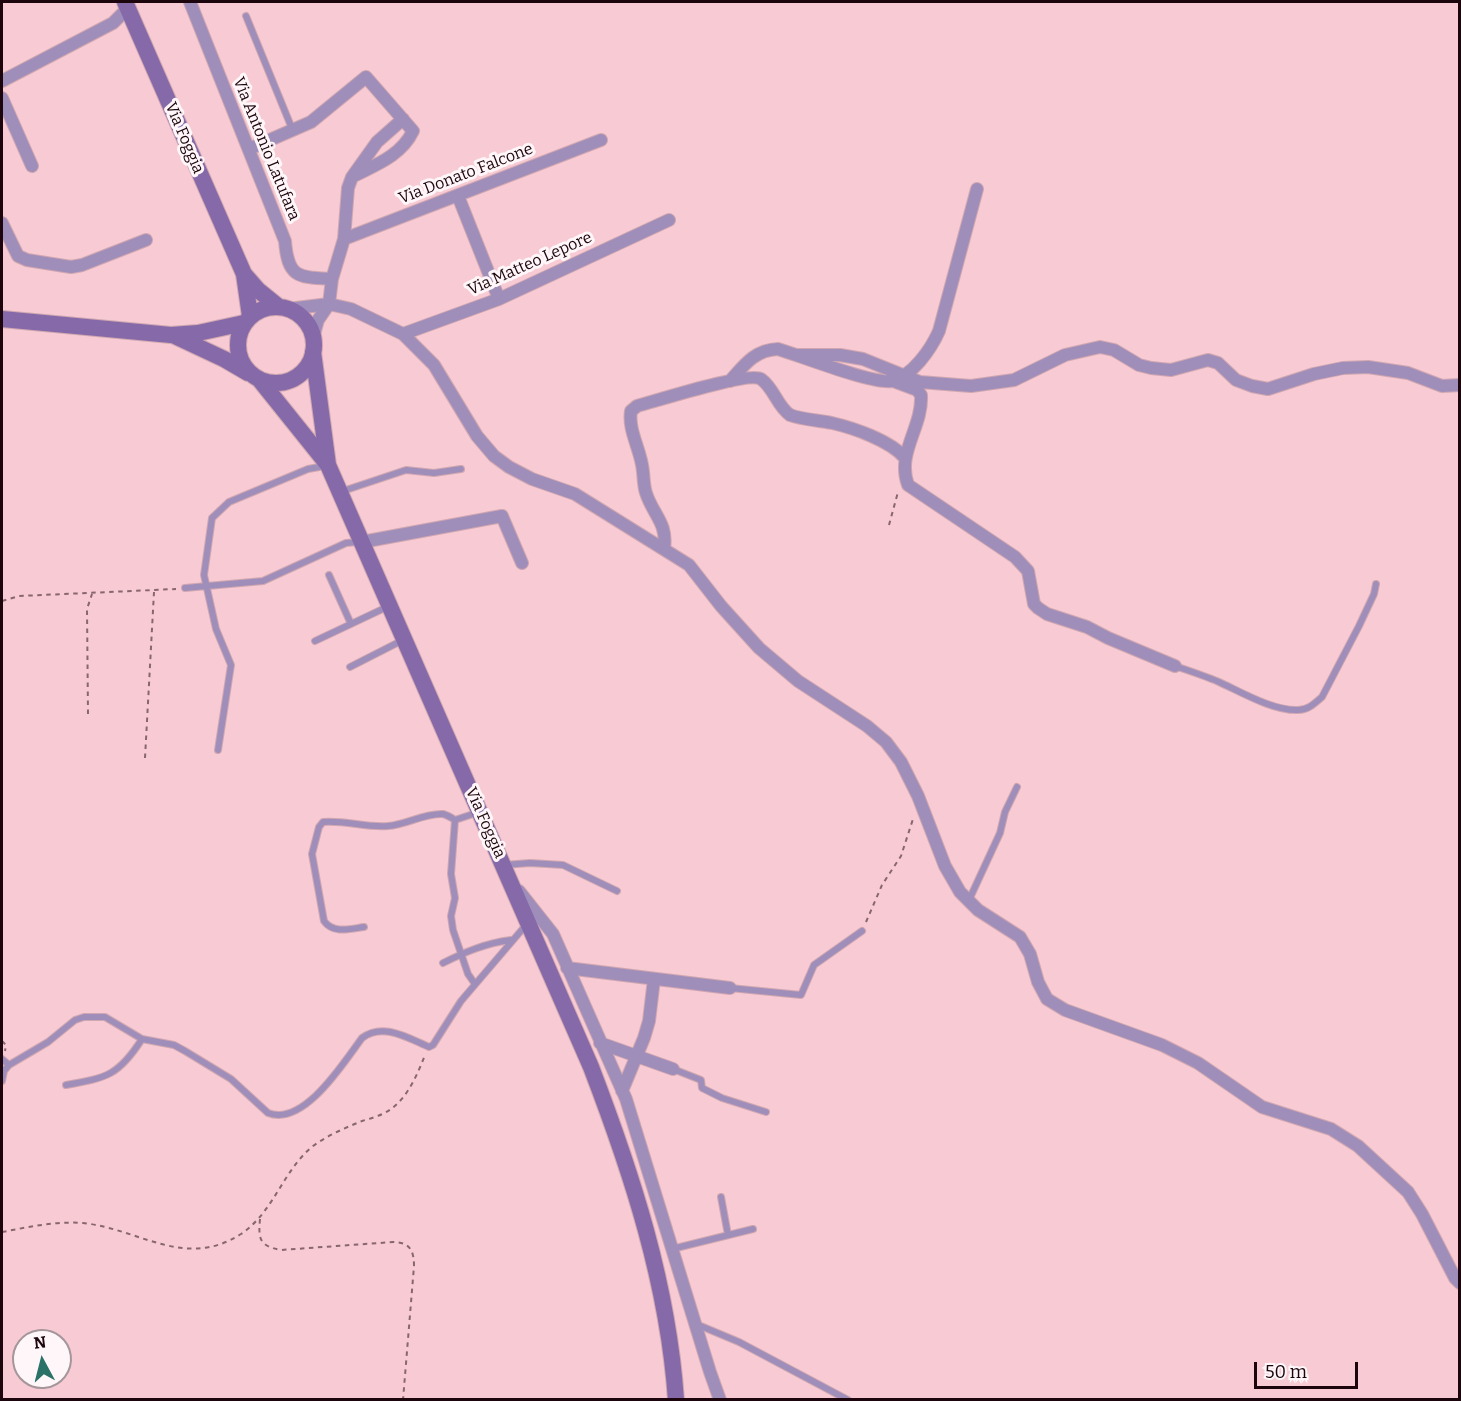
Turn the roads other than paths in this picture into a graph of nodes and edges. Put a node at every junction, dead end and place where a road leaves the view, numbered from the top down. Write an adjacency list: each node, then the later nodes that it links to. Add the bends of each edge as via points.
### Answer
1 (190, 2): 9 (street, Via Antonio Latufara)
2 (130, 4): 4 (street, via 113,23); 18 (main road, Via Foggia)
3 (246, 16): 7 (lane)
4 (2, 81)
5 (2, 98): 10 (street)
6 (403, 119): 7 (street, via 366,77 311,122); 11 (street, via 377,142); 11 (street, via 413,131 407,143)
7 (293, 131): 9 (street)
8 (600, 140): 13 (street, Via Donato Falcone)
9 (249, 149): 19 (street, Via Antonio Latufara, via 294,273 306,278)
10 (32, 166)
11 (352, 177): 16 (street)
12 (977, 189): 29 (street, via 939,331 917,365)
13 (458, 196): 16 (street, Via Donato Falcone); 20 (street)
14 (669, 220): 20 (street, Via Matteo Lepore)
15 (2, 223): 17 (street, via 18,256 27,261 71,267)
16 (344, 239): 19 (street)
17 (146, 240)
18 (244, 274): 22 (main road, Via Foggia); 24 (main road, Via Foggia)
19 (332, 279): 21 (street)
20 (499, 299): 25 (street, Via Matteo Lepore)
21 (329, 304): 22 (street); 25 (street, via 351,309); 27 (street, via 318,320)
22 (283, 308): 24 (main road, via 259,311); 27 (main road, Via Foggia, via 304,320)
23 (2, 319): 26 (main road)
24 (247, 320): 26 (main road, via 198,333); 28 (main road, Via Foggia, via 237,345 244,367)
25 (403, 334): 37 (street, via 434,365 477,436 494,456 531,479 575,494)
26 (171, 335): 28 (main road)
27 (313, 345): 28 (main road, via 309,363 293,379 270,383); 33 (main road, Via Foggia)
28 (255, 377): 33 (main road, Via Foggia)
29 (898, 378): 30 (street, via 865,377 797,355 766,350 753,356); 31 (street, via 970,386 994,384 1014,380 1065,355 1100,347 1151,368 1171,370 1208,360 1218,363 1236,380 1268,389 1314,374 1368,367 1408,373 1442,386); 32 (street, via 921,395 921,408)
30 (730, 381): 32 (street, via 760,379 790,415 853,429 900,452); 37 (street, via 637,406 631,411 646,493 664,527)
31 (1460, 385)
32 (904, 463): 47 (street, via 908,485 1024,565 1038,608)
33 (328, 465): 35 (main road, Via Foggia); 41 (lane, via 308,469 229,502 212,518)
34 (461, 469): 35 (lane, via 434,473 406,470)
35 (340, 492): 36 (main road, Via Foggia)
36 (362, 542): 38 (street, via 502,516); 41 (lane, via 346,543 263,581); 43 (main road, Via Foggia)
37 (664, 549): 55 (street, via 689,565 759,648 798,681 886,742 902,762 945,866)
38 (522, 563)
39 (329, 575): 44 (lane)
40 (1376, 584): 47 (lane, via 1322,697 1305,709 1295,711 1266,703)
41 (206, 586): 42 (lane); 49 (lane, via 216,629 231,665)
42 (185, 588)
43 (390, 606): 44 (lane); 45 (main road, Via Foggia)
44 (351, 624): 46 (lane)
45 (405, 639): 48 (lane); 51 (main road, Via Foggia)
46 (315, 641)
47 (1175, 666)
48 (350, 667)
49 (218, 750)
50 (1017, 787): 55 (lane)
51 (480, 812): 52 (lane); 53 (main road, Via Foggia)
52 (455, 820): 57 (lane, via 444,814 386,826 323,822 312,854 324,921 336,929); 60 (lane, via 450,874 455,898 451,916)
53 (507, 872): 54 (lane, via 530,863 564,865); 56 (main road, Via Foggia); 62 (street, via 553,933)
54 (617, 891)
55 (968, 900): 80 (street, via 1020,937 1047,999 1065,1010 1162,1045 1198,1063 1262,1107 1331,1129 1358,1146 1408,1192)
56 (528, 922): 59 (lane); 82 (main road, Via Foggia, via 591,1067 633,1183 664,1309)
57 (364, 927)
58 (862, 931): 65 (lane, via 814,964 801,995)
59 (512, 940): 60 (lane); 64 (lane)
60 (462, 953): 61 (lane); 64 (lane)
61 (443, 963)
62 (567, 968): 63 (street); 67 (street)
63 (654, 979): 65 (street); 68 (street, via 649,1021)
64 (475, 984): 66 (lane, via 433,1045 429,1047 389,1031 368,1034 320,1092 289,1114 275,1115 262,1109 231,1079 174,1045)
65 (730, 988)
66 (142, 1039): 70 (lane, via 105,1017 84,1017); 73 (lane, via 120,1069 101,1079)
67 (600, 1043): 68 (street); 74 (street)
68 (637, 1055): 71 (street); 74 (street)
69 (2, 1059): 70 (lane)
70 (9, 1065): 72 (lane)
71 (674, 1069): 75 (lane, via 701,1080 702,1088 722,1098)
72 (2, 1081)
73 (66, 1085)
74 (622, 1091): 79 (street)
75 (766, 1112)
76 (721, 1197): 78 (lane)
77 (753, 1229): 78 (lane)
78 (728, 1235): 79 (lane)
79 (672, 1249): 81 (street)
80 (1460, 1283)
81 (695, 1324): 83 (street); 84 (lane, via 739,1342)
82 (676, 1400)
83 (720, 1400)
84 (848, 1400)

